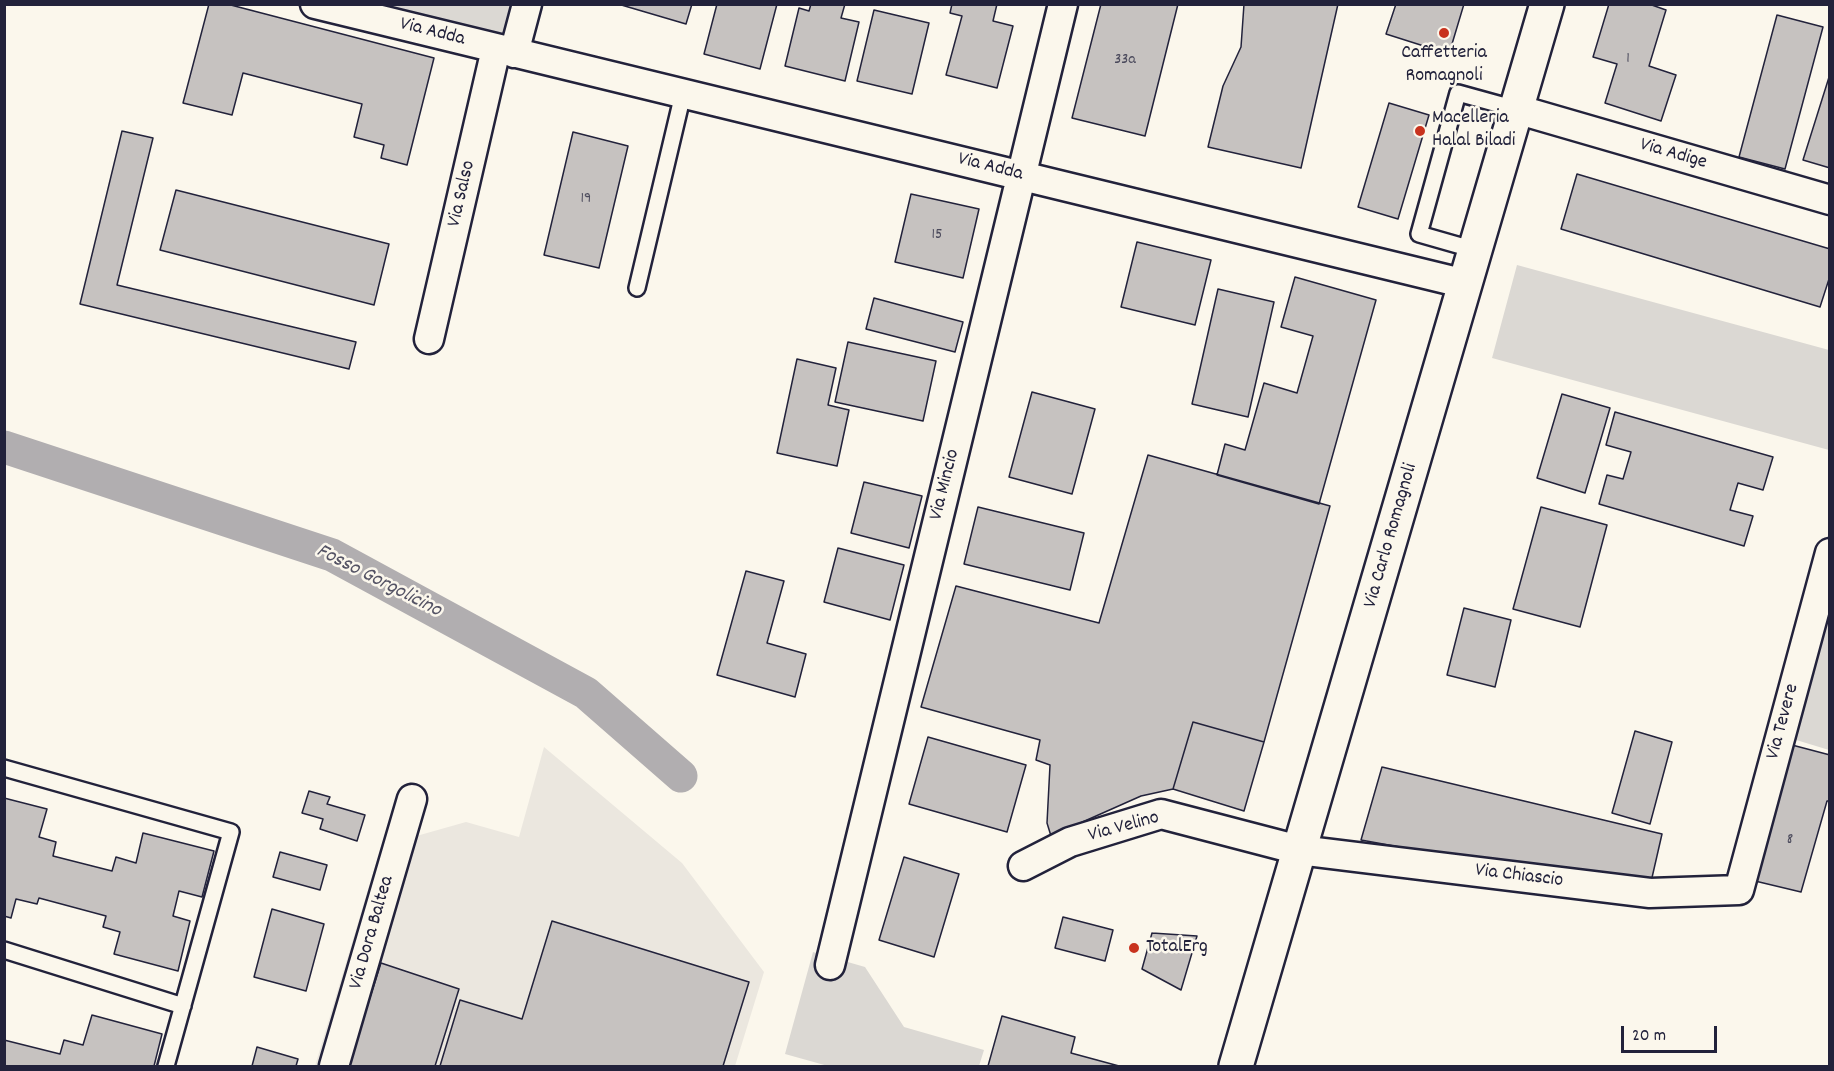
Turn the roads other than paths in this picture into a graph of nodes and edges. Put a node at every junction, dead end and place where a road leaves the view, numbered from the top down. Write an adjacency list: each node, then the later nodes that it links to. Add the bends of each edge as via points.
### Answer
1 (315, 4): 5 (street, Via Adda)
2 (527, 4): 5 (street)
3 (1063, 4): 8 (street, Via Mincio)
4 (1547, 4): 7 (main road, Via Carlo Romagnoli)
5 (505, 51): 6 (street, Via Adda); 13 (street, Via Salso)
6 (682, 94): 8 (street, Via Adda); 12 (lane)
7 (1516, 109): 9 (street, Via Adige); 10 (main road, Via Carlo Romagnoli); 10 (lane, via 1458,93 1419,234)
8 (1021, 176): 11 (street, Via Adda); 21 (street, Via Mincio)
9 (1830, 200)
10 (1475, 250): 11 (main road, Via Carlo Romagnoli)
11 (1466, 284): 17 (main road, Via Carlo Romagnoli)
12 (636, 288)
13 (429, 339)
14 (1830, 553): 19 (street, Via Tevere)
15 (4, 768): 22 (lane, via 231,832)
16 (412, 799): 24 (street, Via Dora Baltea)
17 (1299, 850): 18 (street, Via Velino, via 1161,814 1070,842); 19 (street, Via Chiascio, via 1650,893); 25 (main road, Via Carlo Romagnoli)
18 (1023, 866)
19 (1738, 890)
20 (4, 950): 22 (lane)
21 (830, 965)
22 (183, 1006): 23 (lane)
23 (166, 1066)
24 (334, 1066)
25 (1236, 1066)

